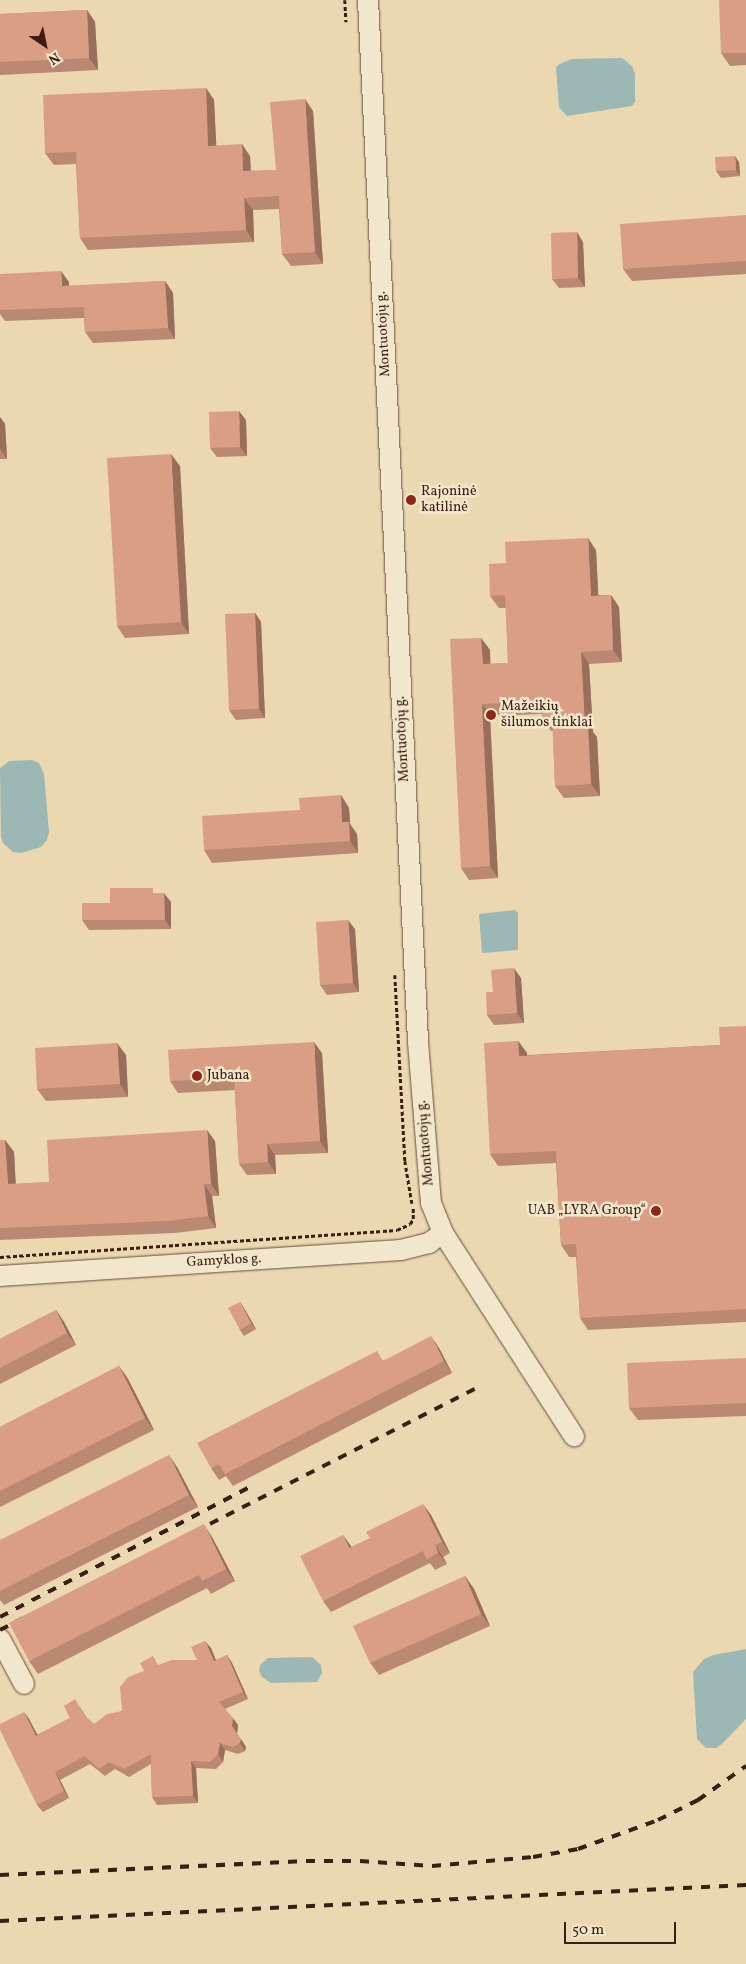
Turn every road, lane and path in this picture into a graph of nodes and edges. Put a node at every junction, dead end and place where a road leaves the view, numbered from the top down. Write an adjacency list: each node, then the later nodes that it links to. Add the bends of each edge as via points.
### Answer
1 (345, 0): 3 (path)
2 (368, 0): 5 (street, Montuotojų g., via 418,1042 431,1203)
3 (346, 22)
4 (395, 975): 6 (path, via 405,1161 414,1211 410,1224 404,1229)
5 (443, 1233): 7 (street, Gamyklos g., via 429,1243 401,1250); 8 (street, Montuotojų g.)
6 (0, 1257)
7 (0, 1276)
8 (574, 1436)
9 (0, 1639): 10 (street)
10 (24, 1684)

